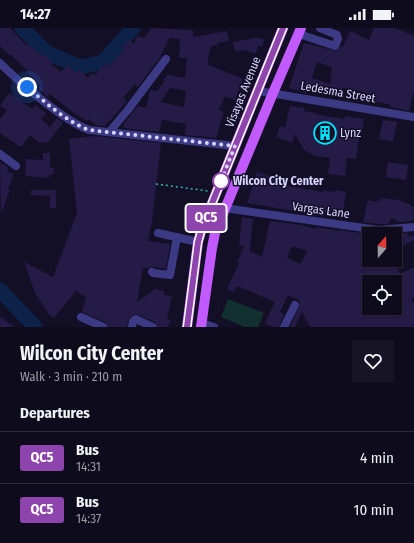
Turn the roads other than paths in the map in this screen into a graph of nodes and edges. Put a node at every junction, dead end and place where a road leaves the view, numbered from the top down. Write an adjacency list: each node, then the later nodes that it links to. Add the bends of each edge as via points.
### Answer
1 (283, 28): 6 (main road, Visayas Avenue)
2 (322, 28): 3 (street, via 319,35); 3 (street, via 337,35 335,46)
3 (300, 30): 7 (main road)
4 (166, 59): 9 (street)
5 (0, 63): 9 (street, via 50,106 80,127)
6 (258, 91): 7 (street, Ledesma Street); 10 (main road, Visayas Avenue)
7 (273, 93): 8 (street, Ledesma Street); 13 (main road)
8 (414, 117)
9 (110, 131): 10 (street)
10 (235, 146): 17 (main road, Visayas Avenue)
11 (0, 154): 12 (street)
12 (16, 166)
13 (225, 208): 14 (street, Vargas Lane, via 378,230); 21 (main road, via 215,233)
14 (414, 227)
15 (158, 233): 16 (street)
16 (176, 238): 17 (street); 18 (street, via 170,275)
17 (198, 242): 25 (main road, Visayas Avenue)
18 (152, 272)
19 (295, 305): 27 (street)
20 (81, 317): 22 (street)
21 (201, 325): 26 (street)
22 (103, 327)
23 (132, 327): 24 (street, via 136,319)
24 (153, 327)
25 (187, 327)
26 (214, 327)
27 (284, 327)

